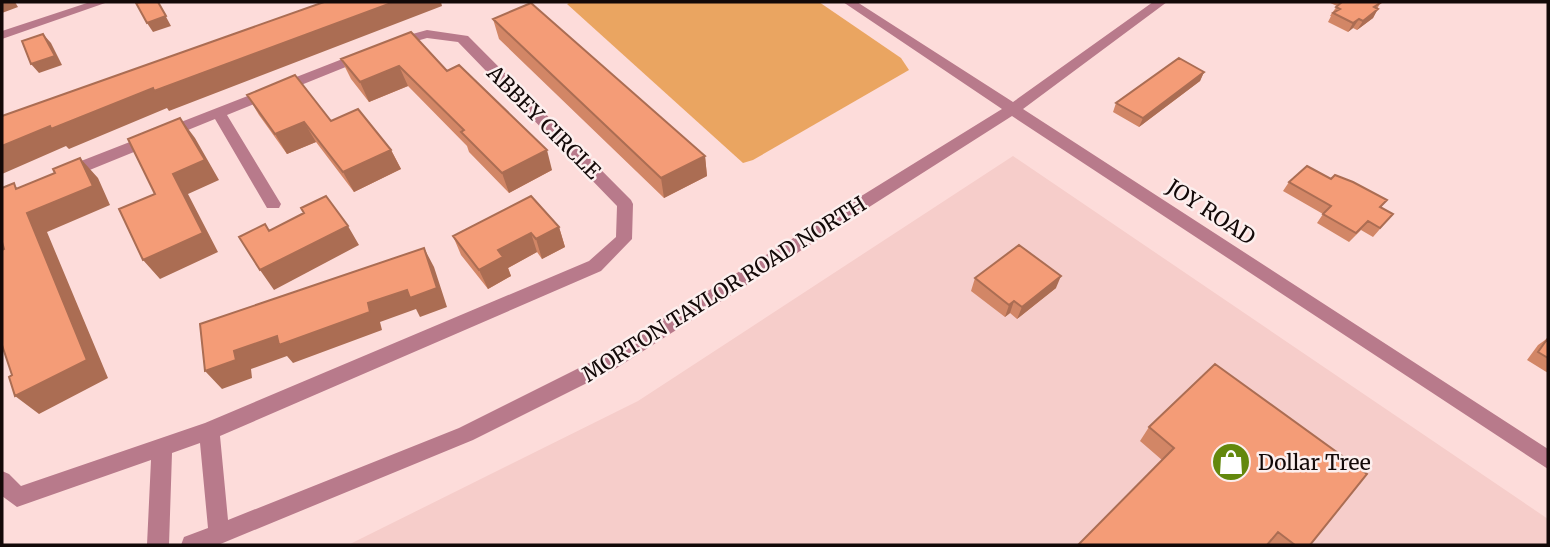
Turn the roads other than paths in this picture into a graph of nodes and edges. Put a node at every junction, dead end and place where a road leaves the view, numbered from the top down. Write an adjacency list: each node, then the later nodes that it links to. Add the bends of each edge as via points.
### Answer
1 (102, 2): 4 (street)
2 (849, 2): 5 (street, JOY ROAD)
3 (1161, 2): 5 (street, MORTON TAYLOR ROAD NORTH)
4 (2, 35)
5 (1013, 109): 11 (street, JOY ROAD); 13 (street, MORTON TAYLOR ROAD NORTH, via 608,363 467,434)
6 (219, 113): 7 (street, ABBEY CIRCLE); 8 (street); 9 (street, ABBEY CIRCLE, via 415,34 441,33 463,39 625,204 624,239 595,266)
7 (53, 178)
8 (273, 204)
9 (209, 431): 10 (street, ABBEY CIRCLE); 13 (street)
10 (162, 447): 12 (street, ABBEY CIRCLE, via 17,497); 14 (street)
11 (1548, 460)
12 (2, 481)
13 (219, 534): 15 (street, MORTON TAYLOR ROAD NORTH)
14 (158, 545)
15 (192, 545)

